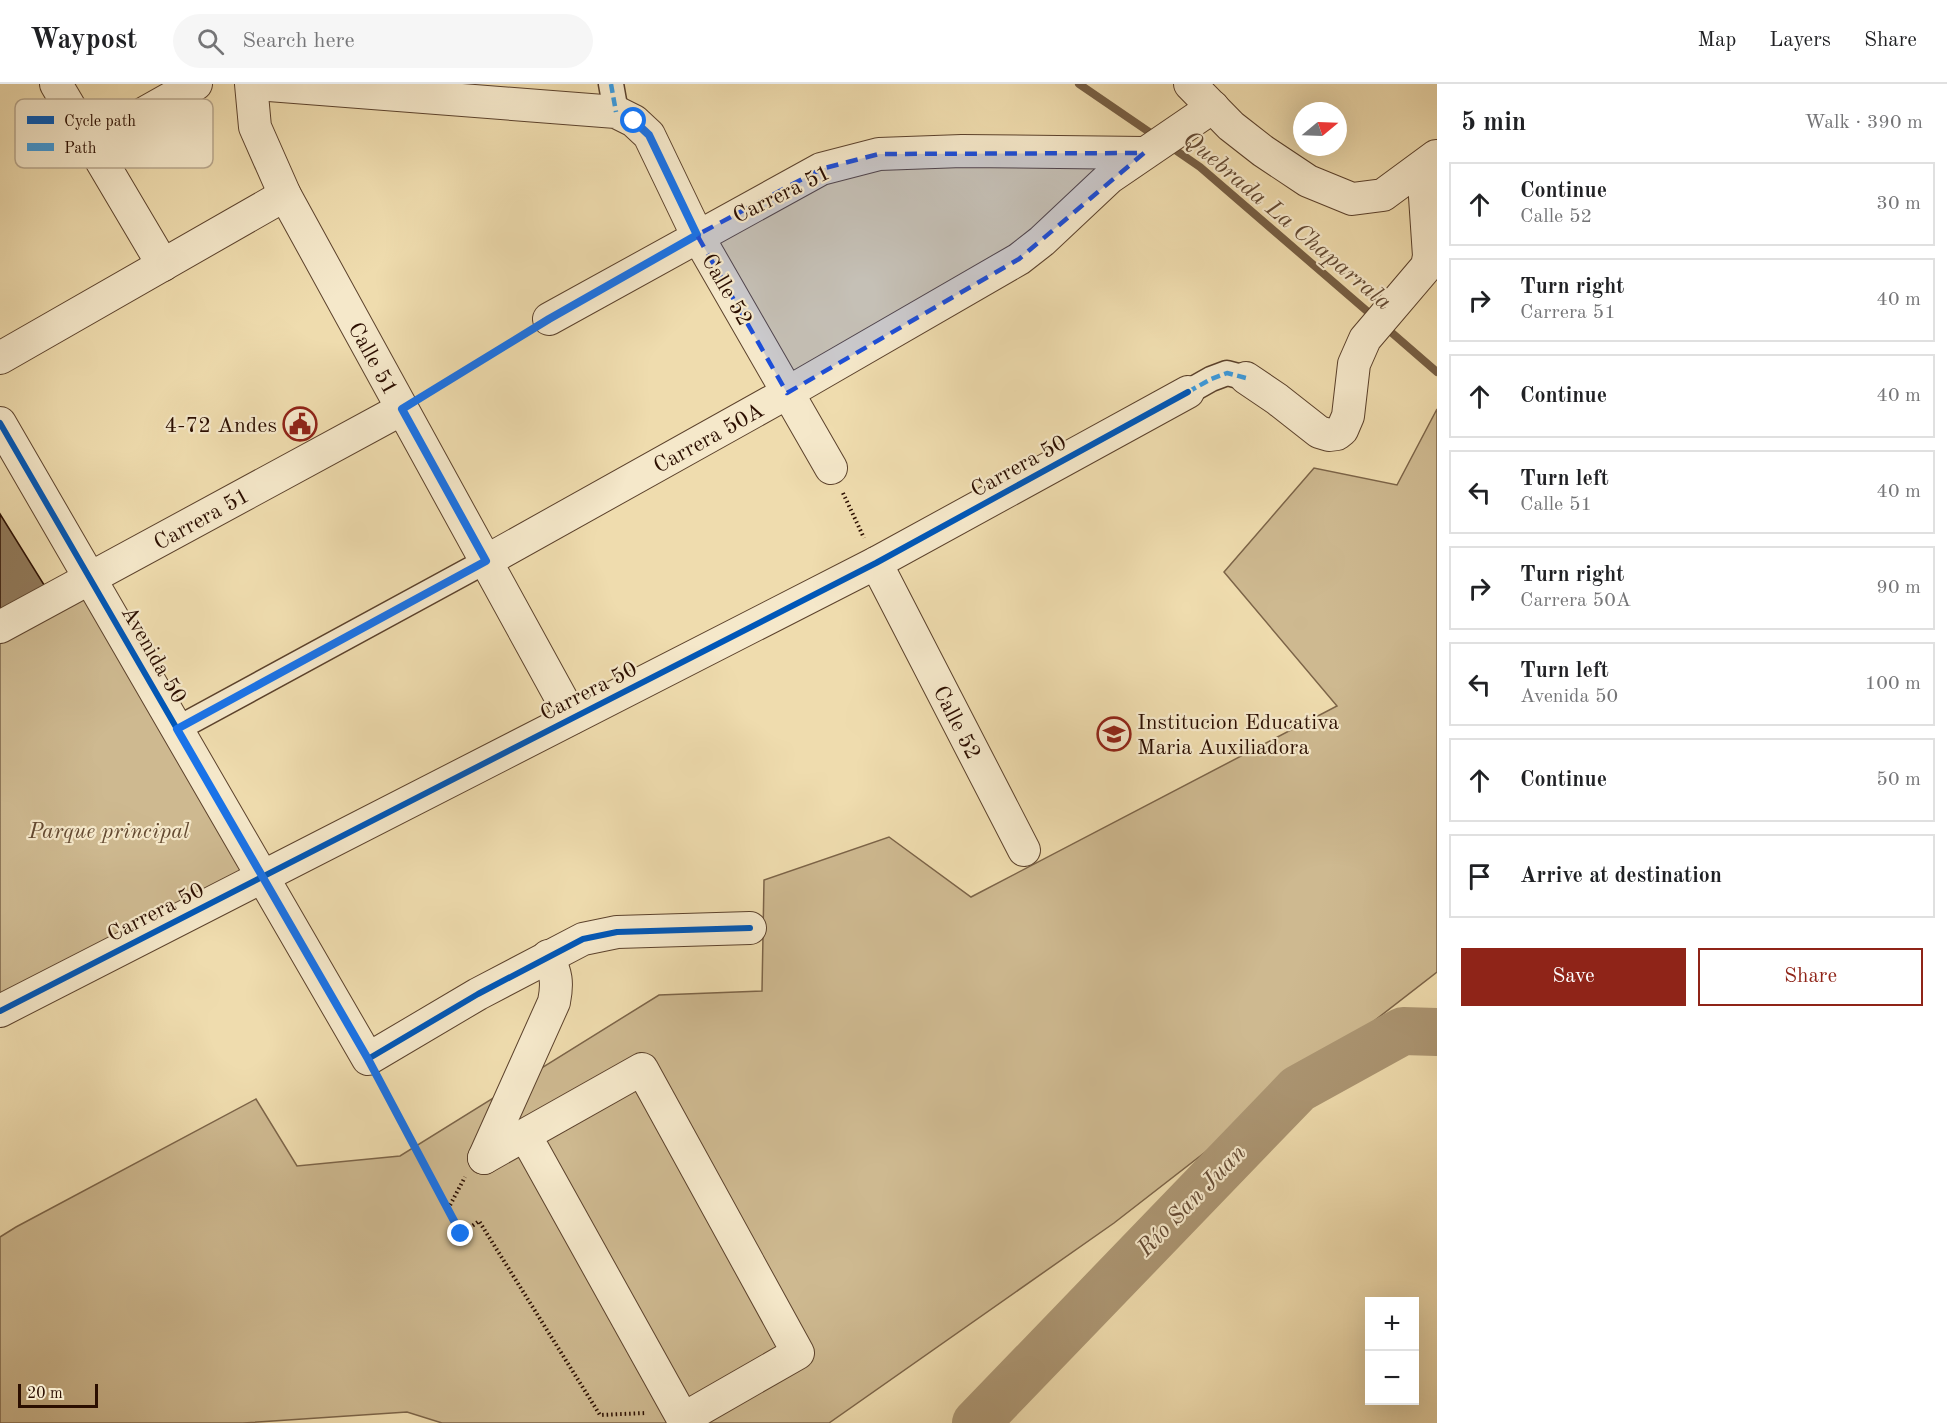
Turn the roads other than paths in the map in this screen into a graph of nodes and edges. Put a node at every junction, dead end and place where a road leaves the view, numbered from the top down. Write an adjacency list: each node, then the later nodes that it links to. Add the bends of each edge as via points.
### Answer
1 (56, 84): 7 (street)
2 (196, 84): 8 (street)
3 (251, 84): 13 (street, Calle 51, via 255,127)
4 (256, 84): 6 (street)
5 (1190, 84): 9 (street)
6 (613, 98): 14 (street, Calle 52, via 649,135)
7 (65, 99)
8 (169, 99)
9 (1213, 107): 10 (street, Carrera 50A); 11 (street, via 1239,132 1308,181 1352,199 1383,195)
10 (1144, 153): 14 (street, Carrera 51, via 962,150 879,154 821,169); 20 (street, Carrera 50A, via 1109,178 1019,259)
11 (1430, 161): 18 (street, via 1427,266 1365,339 1354,364 1348,416 1342,430 1329,435 1319,432)
12 (106, 168): 15 (street)
13 (285, 195): 15 (street); 21 (street, Calle 51)
14 (697, 235): 16 (street, Carrera 51); 20 (street, Calle 52)
15 (163, 265): 17 (street)
16 (549, 319)
17 (0, 357)
18 (1246, 378): 19 (street, via 1227,373)
19 (1188, 392): 25 (street, Carrera 50)
20 (787, 393): 23 (street, Calle 52); 24 (street, Carrera 50A)
21 (402, 409): 24 (street, Calle 51); 26 (street, Carrera 51)
22 (0, 423): 26 (street, Avenida 50)
23 (831, 468)
24 (486, 561): 28 (street, Calle 51); 29 (street, Carrera 50A)
25 (876, 563): 28 (street, Carrera 50); 30 (street, Calle 52)
26 (90, 578): 27 (street, Carrera 51); 29 (street, Avenida 50)
27 (0, 627)
28 (572, 718): 31 (street, Carrera 50)
29 (177, 729): 31 (street, Avenida 50)
30 (1024, 850)
31 (263, 876): 33 (street, Avenida 50, via 368,1059); 34 (street, Carrera 50)
32 (750, 928): 33 (street, via 616,932 583,939)
33 (548, 956): 35 (street, via 556,975 554,1002 484,1158)
34 (0, 1011)
35 (525, 1136): 35 (street, via 683,1419 798,1353 642,1070)

